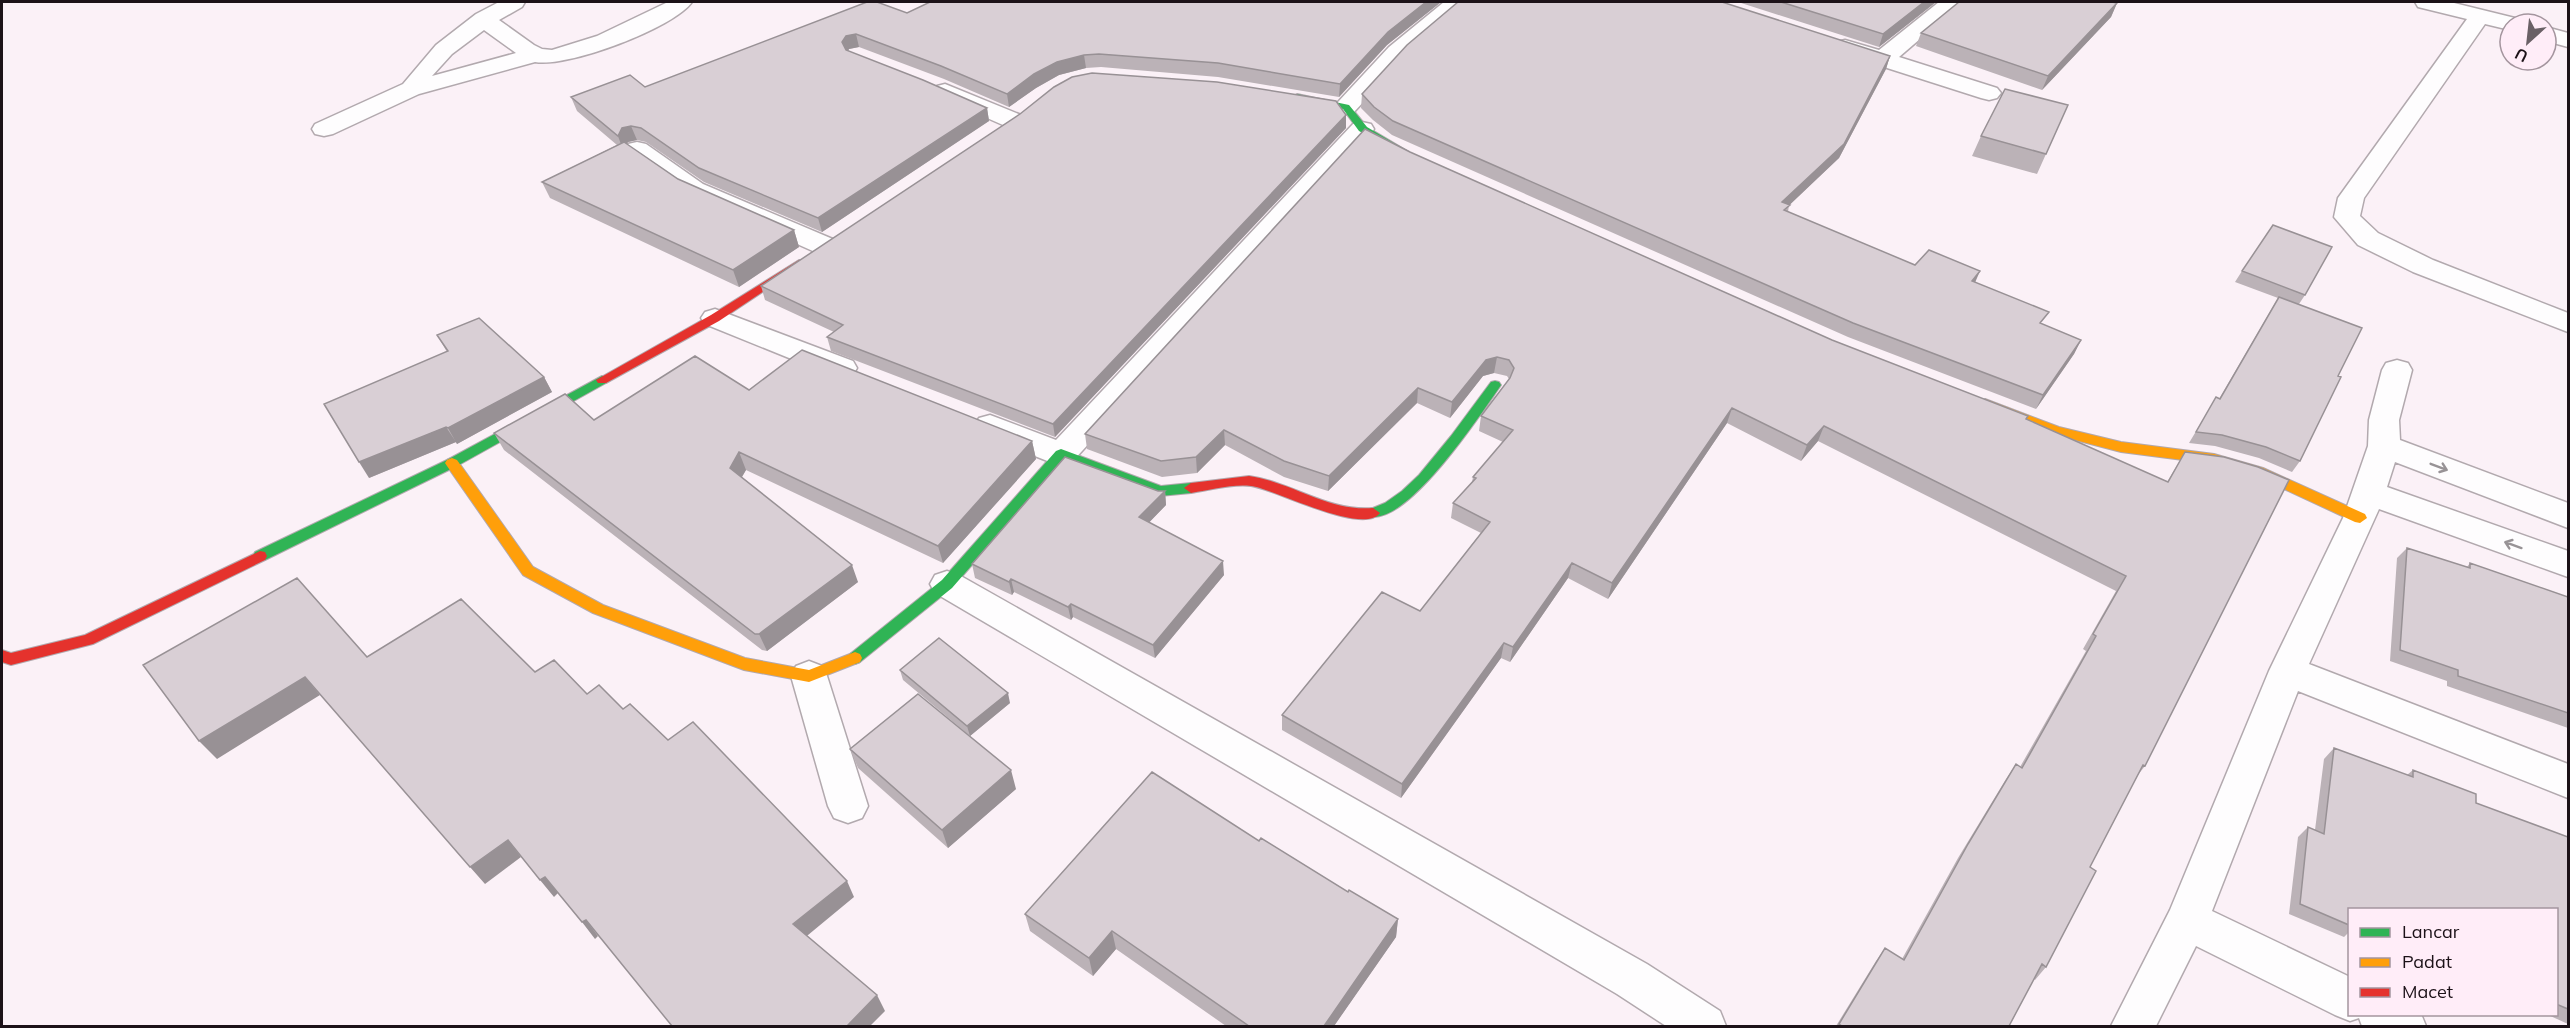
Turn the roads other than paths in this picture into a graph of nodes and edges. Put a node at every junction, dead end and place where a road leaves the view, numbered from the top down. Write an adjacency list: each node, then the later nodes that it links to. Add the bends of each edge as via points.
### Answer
1 (514, 2): 7 (street)
2 (681, 2): 10 (street, via 575,53)
3 (1457, 2): 16 (street, via 1397,52)
4 (1952, 2): 11 (street)
5 (2426, 2): 6 (street)
6 (2480, 16): 8 (street); 23 (street, via 2351,198 2347,217 2368,239 2423,267)
7 (484, 19): 10 (street); 13 (street, via 426,66)
8 (2498, 21)
9 (1825, 40): 11 (street)
10 (536, 55): 13 (street)
11 (1882, 59): 14 (street)
12 (924, 82): 17 (street)
13 (411, 88): 18 (street)
14 (1989, 93)
15 (1284, 96): 16 (street)
16 (1354, 118): 20 (street); 30 (street)
17 (1012, 120)
18 (324, 129)
19 (637, 149): 21 (street, via 694,189)
20 (1419, 160)
21 (830, 243): 22 (street)
22 (715, 318): 25 (street); 31 (street)
23 (2568, 323)
24 (2397, 370): 29 (street, via 2384,420)
25 (871, 380)
26 (1495, 385): 30 (street, via 1417,486 1386,510 1365,515 1253,481 1160,491)
27 (1974, 399): 32 (street, via 2099,442 2214,459)
28 (961, 415): 30 (street)
29 (2384, 446): 32 (street); 33 (street, one-way to 33)
30 (1061, 454): 35 (street)
31 (452, 463): 36 (street, via 88,640 11,659); 38 (street, via 528,571 598,609 744,664)
32 (2365, 505): 34 (street, one-way to 32); 37 (street)
33 (2568, 516)
34 (2568, 564)
35 (946, 584): 38 (street, via 851,661); 44 (street, via 1632,979)
36 (2, 656)
37 (2287, 671): 39 (street); 41 (street)
38 (809, 675): 40 (street)
39 (2568, 781)
40 (848, 806)
41 (2187, 920): 42 (street); 45 (street)
42 (2348, 1000)
43 (2383, 1016): 46 (street)
44 (1704, 1026)
45 (2133, 1026)
46 (2404, 1026)

